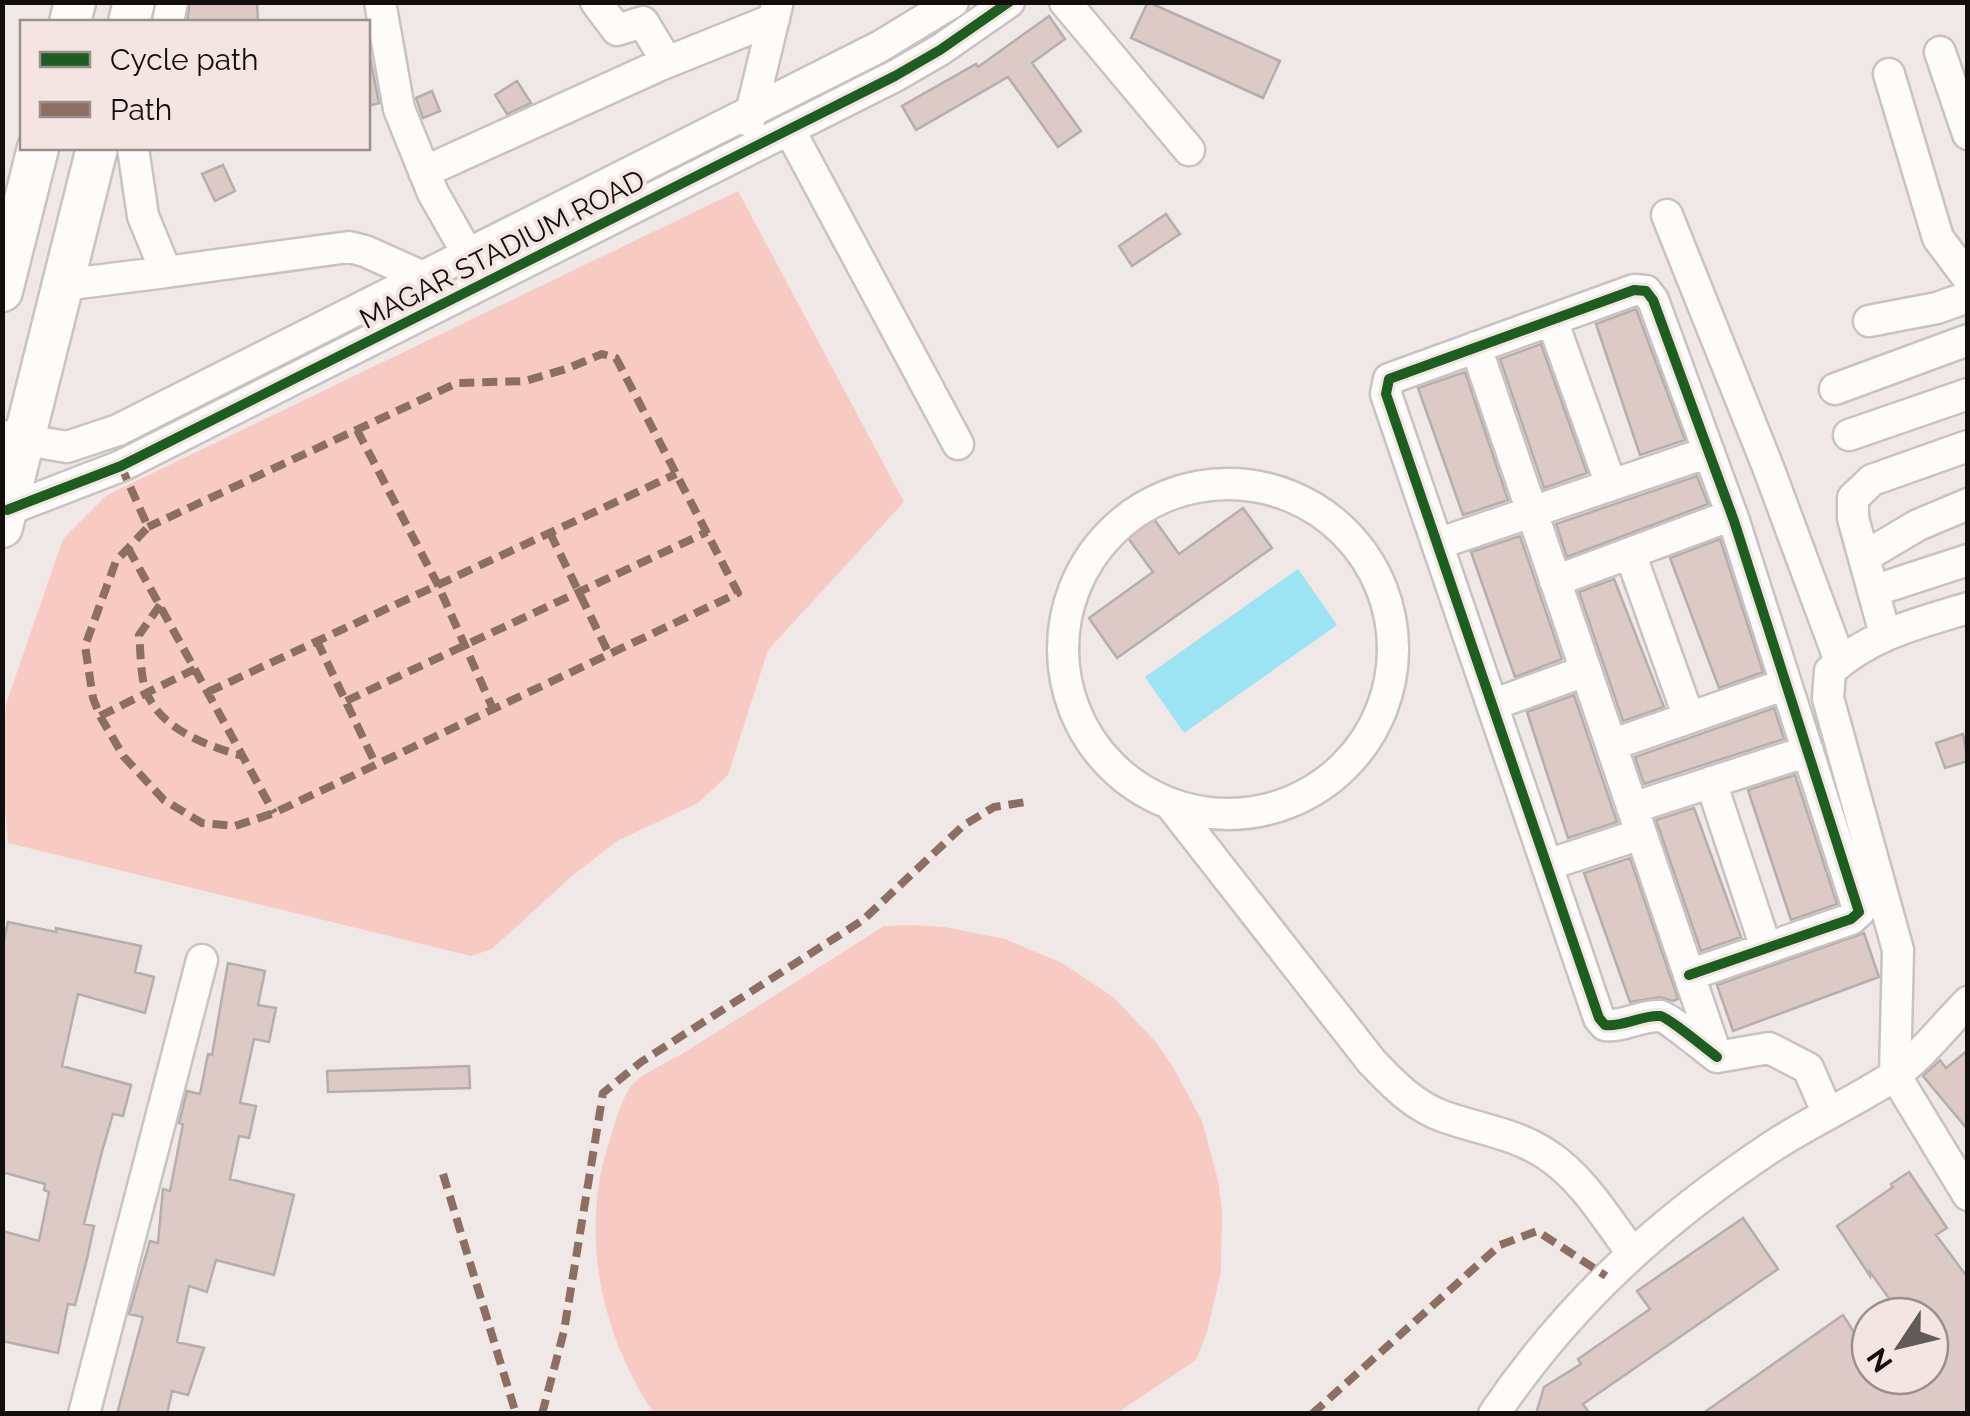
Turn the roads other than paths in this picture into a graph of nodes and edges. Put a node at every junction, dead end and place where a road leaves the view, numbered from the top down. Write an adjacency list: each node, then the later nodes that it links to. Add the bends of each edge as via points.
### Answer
1 (380, 2): 7 (street)
2 (596, 2): 9 (street, via 617,30 643,22)
3 (953, 2): 11 (street, MAGAR STADIUM ROAD)
4 (1009, 2): 12 (street, MAGAR STADIUM ROAD, via 940,50)
5 (1065, 2): 17 (street)
6 (776, 11): 9 (street); 11 (street)
7 (376, 41): 19 (street)
8 (1940, 52): 13 (street)
9 (667, 62): 19 (street)
10 (1889, 74): 22 (street, via 1938,238)
11 (752, 112): 18 (street); 21 (street, MAGAR STADIUM ROAD)
12 (790, 129): 18 (street, MAGAR STADIUM ROAD); 37 (street)
13 (1968, 134)
14 (37, 150): 27 (main road)
15 (97, 150): 26 (main road)
16 (133, 150): 23 (street, via 144,216)
17 (1189, 150)
18 (741, 154): 25 (street, MAGAR STADIUM ROAD)
19 (424, 172): 21 (street)
20 (1667, 215): 53 (street)
21 (468, 255): 24 (street, MAGAR STADIUM ROAD); 25 (street)
22 (1962, 257)
23 (166, 272): 24 (street, via 348,247); 26 (street)
24 (423, 277): 36 (street, MAGAR STADIUM ROAD, via 118,430 67,447)
25 (485, 282): 44 (street, MAGAR STADIUM ROAD, via 120,466)
26 (63, 286): 36 (main road)
27 (2, 291)
28 (1968, 297): 30 (street)
29 (1552, 320): 32 (street); 39 (street, via 1646,291); 40 (street)
30 (1869, 321)
31 (1968, 340): 33 (street)
32 (1476, 348): 42 (street); 45 (street, via 1389,379 1386,386)
33 (1835, 388)
34 (1968, 394): 35 (street)
35 (1848, 436)
36 (14, 438): 44 (main road)
37 (958, 444)
38 (1968, 446): 47 (street, via 1872,480 1853,498)
39 (1709, 452): 40 (street); 43 (street)
40 (1611, 484): 42 (street)
41 (1968, 504): 47 (street)
42 (1531, 511): 45 (street); 49 (street)
43 (1732, 515): 46 (street); 55 (street)
44 (4, 516)
45 (1437, 544): 56 (street)
46 (1630, 553): 49 (street); 57 (street)
47 (1864, 557): 50 (street)
48 (1968, 560): 50 (street)
49 (1555, 581): 54 (street)
50 (1873, 591): 52 (street)
51 (1968, 608): 52 (street)
52 (1885, 634): 53 (street)
53 (1840, 662): 69 (street, via 1830,671 1828,698 1898,950)
54 (1585, 671): 56 (street); 58 (street)
55 (1786, 684): 57 (street); 59 (street)
56 (1492, 705): 63 (street)
57 (1688, 718): 58 (street)
58 (1611, 745): 62 (street)
59 (1808, 751): 60 (street); 64 (street, via 1859,912)
60 (1711, 782): 62 (street); 64 (street)
61 (1170, 804): 61 (street, via 1120,774 1077,714 1063,641 1075,584 1108,534 1169,494 1212,483 1242,484 1299,499 1348,534 1380,584 1394,641 1374,727 1338,774 1287,804 1229,815); 72 (street, via 1397,1088 1442,1117 1546,1154 1574,1176)
62 (1636, 821): 63 (street); 66 (street)
63 (1547, 865): 68 (street, via 1605,1024 1660,1016)
64 (1766, 948): 66 (street)
65 (202, 960): 73 (street)
66 (1689, 975): 68 (street)
67 (1968, 1002): 69 (street)
68 (1717, 1057): 70 (street, via 1769,1048 1808,1068)
69 (1895, 1075): 70 (street); 71 (street)
70 (1828, 1114): 72 (street, via 1759,1156)
71 (1964, 1180)
72 (1632, 1253): 74 (street, via 1550,1336)
73 (84, 1414)
74 (1494, 1414)

